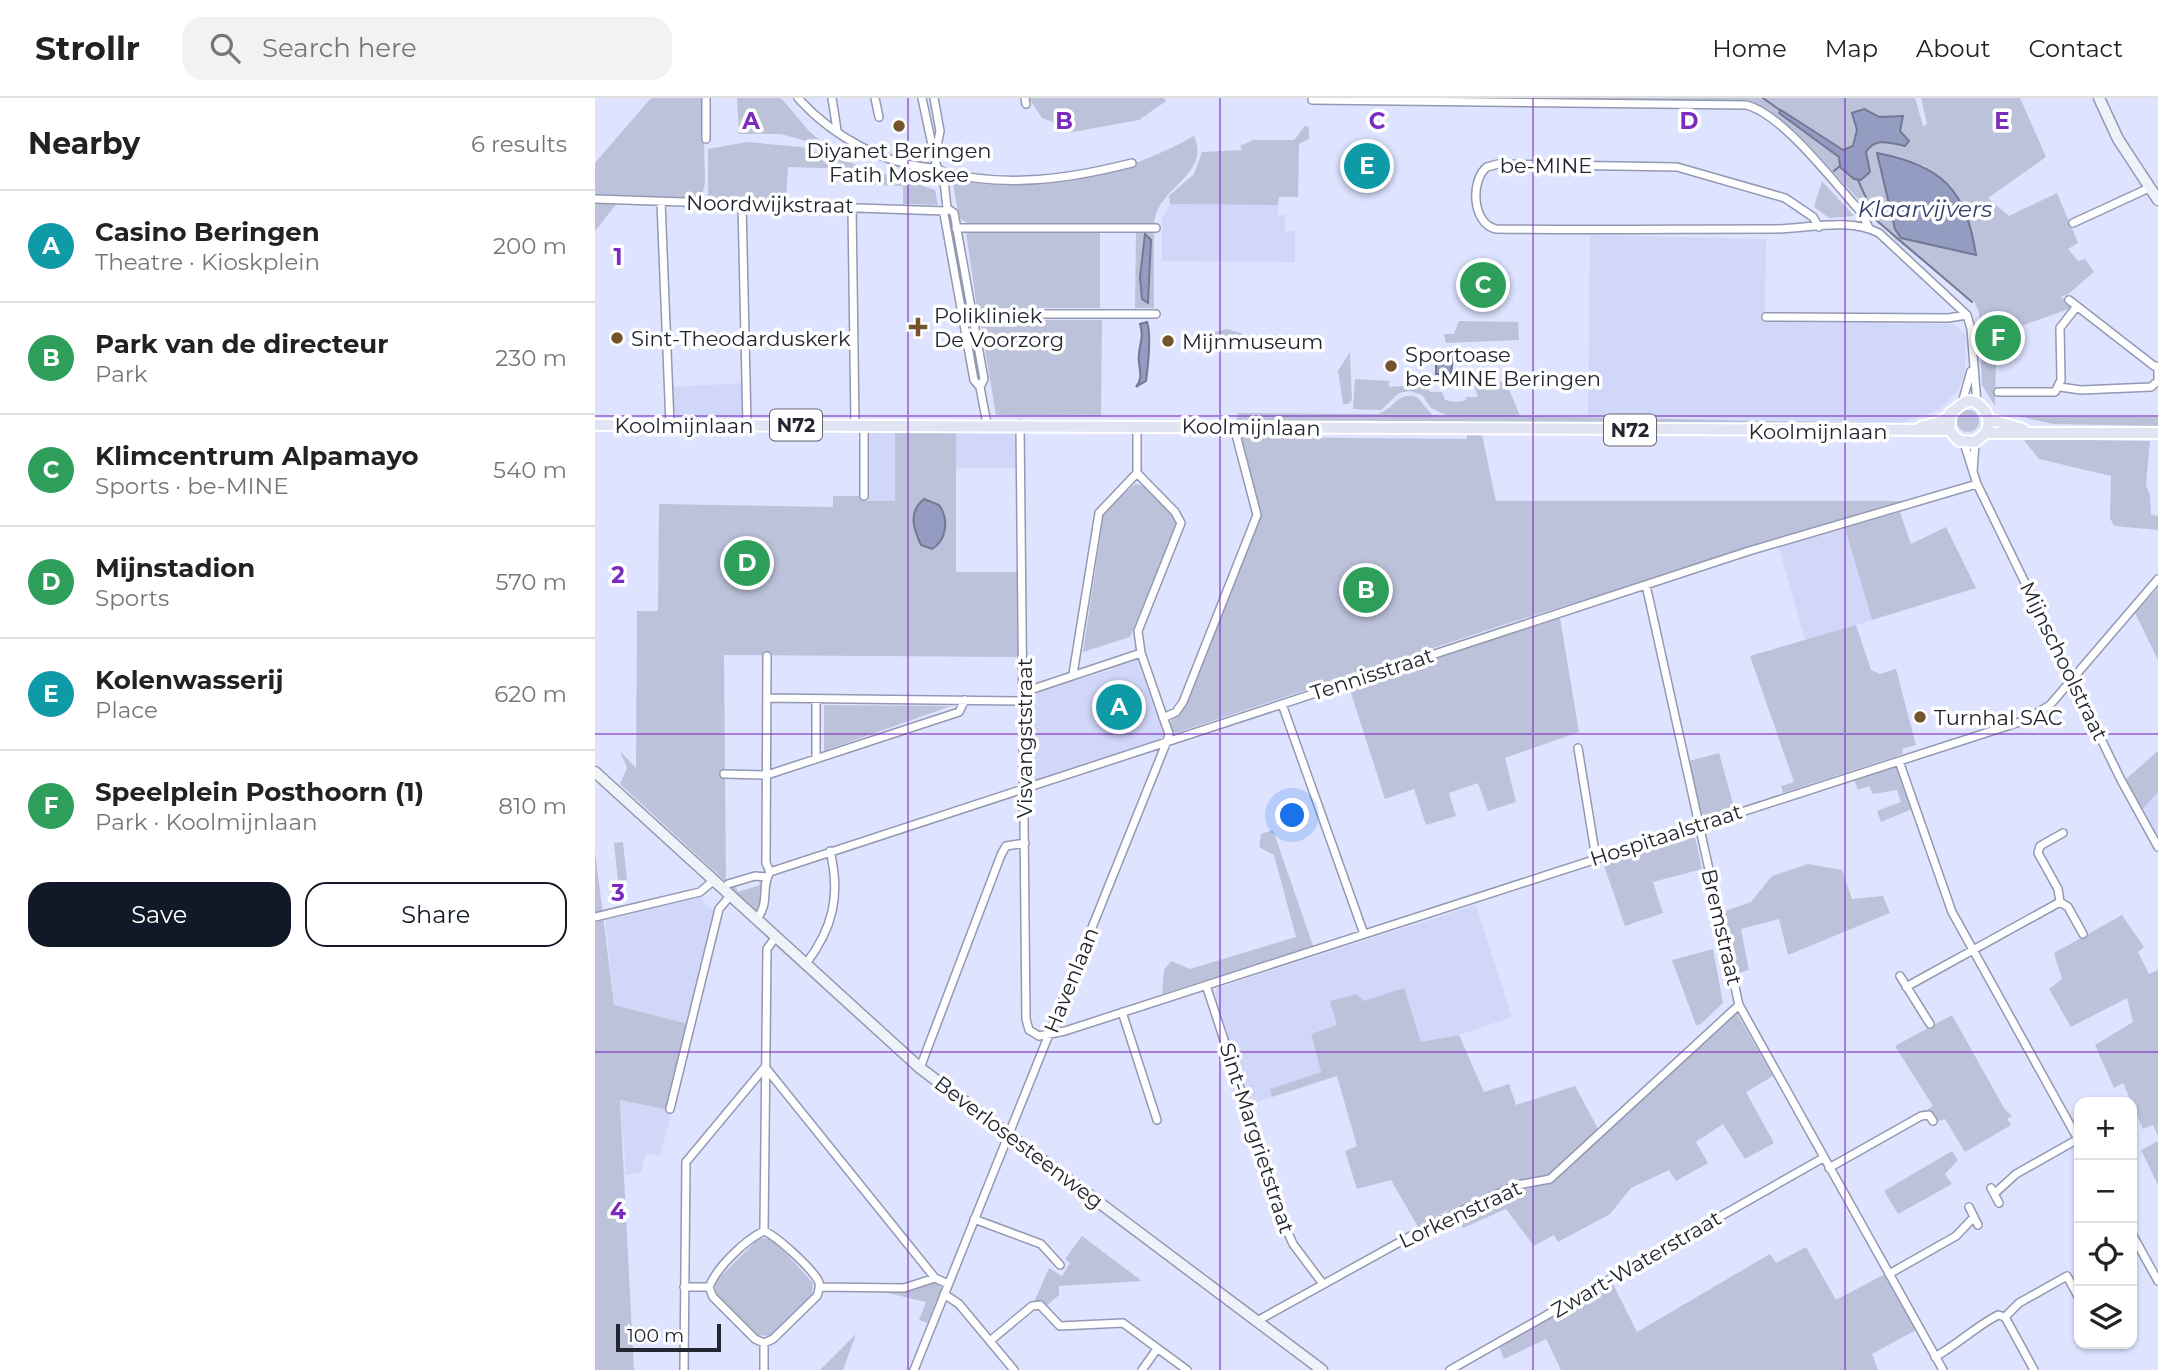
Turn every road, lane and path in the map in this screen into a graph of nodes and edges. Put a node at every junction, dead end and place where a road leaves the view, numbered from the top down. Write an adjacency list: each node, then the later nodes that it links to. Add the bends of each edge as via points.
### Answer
1 (706, 98): 11 (street)
2 (798, 98): 14 (street, via 842,137 898,160)
3 (832, 98): 10 (street)
4 (875, 98): 9 (street)
5 (922, 98): 12 (street)
6 (934, 98): 12 (street, via 940,131)
7 (2099, 98): 15 (street)
8 (1311, 100): 26 (street, via 1736,104 1757,108 1781,125 1861,212)
9 (879, 117)
10 (838, 130)
11 (706, 139)
12 (936, 151): 14 (street)
13 (1132, 163): 14 (street, via 1034,181)
14 (940, 170): 21 (street)
15 (2149, 188): 17 (street); 22 (street)
16 (595, 200): 18 (street, Noordwijkstraat)
17 (2158, 201)
18 (661, 202): 19 (street, Noordwijkstraat); 46 (street)
19 (742, 204): 20 (street, Noordwijkstraat); 47 (street)
20 (852, 207): 21 (street, Noordwijkstraat); 48 (street)
21 (946, 210): 23 (street, via 954,213); 29 (street)
22 (2073, 223)
23 (956, 228): 24 (street); 30 (street)
24 (1156, 228)
25 (1819, 228): 25 (street, be-MINE, via 1813,217 1785,198 1677,167 1490,165 1479,177 1478,212 1487,226); 26 (street, be-MINE)
26 (1869, 228): 32 (street)
27 (2070, 300): 28 (street)
28 (2077, 306): 35 (street); 38 (street, via 2060,328)
29 (962, 314): 30 (street); 37 (street, via 974,380)
30 (971, 314): 31 (street); 37 (street, via 984,379)
31 (1156, 314)
32 (1967, 316): 33 (street); 34 (street)
33 (1766, 317)
34 (1972, 363): 40 (street); 41 (street)
35 (2158, 367): 36 (street)
36 (2158, 381): 38 (street, via 2141,389)
37 (980, 387): 49 (street)
38 (2060, 387): 39 (street, via 2055,392)
39 (1997, 392)
40 (1962, 403): 41 (main road); 42 (main road, Koolmijnlaan / N72)
41 (1977, 404): 43 (main road)
42 (1951, 412): 52 (main road); 53 (main road, Koolmijnlaan / N72, via 1943,420)
43 (1988, 419): 54 (main road); 55 (main road)
44 (1020, 424): 49 (main road, Koolmijnlaan / N72); 50 (main road, Koolmijnlaan / N72); 67 (street, Visvangststraat)
45 (595, 425): 46 (main road, Koolmijnlaan / N72)
46 (670, 425): 47 (main road, Koolmijnlaan / N72)
47 (747, 425): 48 (main road, Koolmijnlaan / N72)
48 (860, 425): 49 (main road, Koolmijnlaan / N72); 60 (street)
49 (987, 425)
50 (1137, 426): 51 (main road, Koolmijnlaan / N72); 58 (street)
51 (1234, 427): 53 (main road, Koolmijnlaan / N72); 72 (street, via 1257,515 1182,702 1176,712)
52 (1949, 430): 53 (main road, Koolmijnlaan / N72); 57 (main road)
53 (1907, 431)
54 (2036, 432): 55 (main road); 56 (main road)
55 (1986, 433): 57 (main road)
56 (2158, 433)
57 (1969, 442): 59 (street, Mijnschoolstraat)
58 (1137, 473): 63 (street, via 1181,523 1138,631); 65 (street, via 1099,513)
59 (1977, 484): 62 (street, Tennisstraat); 66 (street, Mijnschoolstraat)
60 (864, 496)
61 (2158, 579): 66 (street, Hospitaalstraat)
62 (1647, 585): 71 (street, Tennisstraat); 81 (street, Bremstraat)
63 (1140, 649): 65 (street); 72 (street)
64 (767, 656): 68 (street)
65 (1073, 674): 67 (street)
66 (2071, 677): 76 (street, Hospitaalstraat, via 2041,713); 84 (street, Mijnschoolstraat)
67 (1024, 696): 70 (street); 80 (street, Visvangststraat)
68 (767, 698): 69 (street); 79 (street)
69 (816, 699): 70 (street); 75 (street)
70 (965, 700): 75 (street, via 960,712)
71 (1282, 704): 73 (street, Tennisstraat); 94 (street)
72 (1163, 718): 73 (street)
73 (1167, 741): 80 (street, Tennisstraat); 105 (street, Havenlaan)
74 (1578, 748): 86 (street)
75 (816, 759): 79 (street)
76 (1899, 761): 81 (street, Hospitaalstraat); 97 (street, via 1947,900)
77 (595, 772): 88 (street, Beverlosesteenweg)
78 (724, 774): 79 (street)
79 (767, 775): 87 (street)
80 (1023, 787): 83 (street, Visvangststraat); 85 (street, Tennisstraat)
81 (1699, 824): 86 (street, Hospitaalstraat); 102 (street, Bremstraat)
82 (2063, 833): 91 (street, via 2040,846 2038,853 2058,889)
83 (1025, 843): 105 (street, Visvangststraat, via 1026,1019 1033,1034); 107 (street, via 1006,846)
84 (2158, 847)
85 (830, 851): 87 (street, Tennisstraat); 98 (street, via 835,905 826,933)
86 (1595, 858): 94 (street, Hospitaalstraat)
87 (768, 874): 89 (street, Tennisstraat); 93 (street, via 766,905)
88 (713, 881): 90 (street, Beverlosesteenweg); 92 (street, via 700,892)
89 (727, 884)
90 (730, 896): 93 (street, Beverlosesteenweg); 108 (street, via 719,909)
91 (2060, 902): 95 (street, via 2068,907); 97 (street)
92 (595, 917)
93 (756, 920): 96 (street, Beverlosesteenweg)
94 (1364, 933): 100 (street, Hospitaalstraat)
95 (2083, 934)
96 (775, 938): 98 (street, Beverlosesteenweg); 106 (street, via 767,948)
97 (1972, 950): 101 (street); 113 (street)
98 (805, 965): 107 (street, Beverlosesteenweg)
99 (1900, 976): 101 (street)
100 (1206, 985): 103 (street, Hospitaalstraat); 130 (street, Sint-Margrietstraat, via 1285,1226)
101 (1906, 987): 104 (street)
102 (1739, 1005): 116 (street, Bremstraat); 130 (street, Lorkenstraat, via 1550,1179 1517,1185)
103 (1122, 1012): 105 (street, Hospitaalstraat); 109 (street)
104 (1930, 1024)
105 (1049, 1034): 114 (street, Havenlaan)
106 (765, 1067): 123 (street); 127 (street); 131 (street, via 686,1162)
107 (921, 1069): 114 (street, Beverlosesteenweg)
108 (670, 1109)
109 (1157, 1120)
110 (1933, 1121): 111 (street, via 1925,1114)
111 (1911, 1122): 112 (street); 117 (street)
112 (1916, 1130)
113 (2074, 1131)
114 (1009, 1135): 121 (street, Havenlaan); 137 (street, Beverlosesteenweg)
115 (2074, 1143): 118 (street, via 1993,1191)
116 (1823, 1158): 117 (street, Bremstraat); 149 (street, Zwart-Waterstraat)
117 (1829, 1168): 126 (street, Bremstraat)
118 (1999, 1203)
119 (1969, 1207): 120 (street)
120 (1974, 1217): 122 (street); 126 (street, via 1956,1236)
121 (974, 1219): 125 (street, via 1041,1244); 129 (street, Havenlaan)
122 (1978, 1224)
123 (764, 1231): 132 (street, via 713,1277); 133 (street, via 773,1235)
124 (2137, 1243): 128 (street)
125 (1060, 1265)
126 (1889, 1274): 141 (street, Bremstraat)
127 (935, 1278): 129 (street); 133 (street, via 904,1288)
128 (2158, 1282)
129 (948, 1284): 135 (street, Havenlaan)
130 (1323, 1284): 137 (street, Lorkenstraat)
131 (684, 1287): 132 (street); 142 (street)
132 (709, 1287): 139 (street, via 713,1297)
133 (820, 1287): 139 (street, via 817,1296)
134 (2074, 1289): 136 (street, via 2067,1276 2019,1303)
135 (944, 1294): 138 (street, via 954,1298); 144 (street, Havenlaan)
136 (2004, 1317): 141 (street, via 1999,1315 1975,1327 1965,1339); 151 (street)
137 (1257, 1321): 148 (street, Beverlosesteenweg)
138 (990, 1341): 140 (street, via 1032,1306 1040,1306 1060,1326 1123,1323); 145 (street)
139 (764, 1343): 143 (street)
140 (1157, 1349): 146 (street); 147 (street)
141 (1935, 1357): 150 (street, Bremstraat)
142 (684, 1370)
143 (764, 1370)
144 (914, 1370)
145 (1014, 1370)
146 (1142, 1370)
147 (1187, 1370)
148 (1322, 1370)
149 (1450, 1370)
150 (1943, 1370)
151 (2034, 1370)

